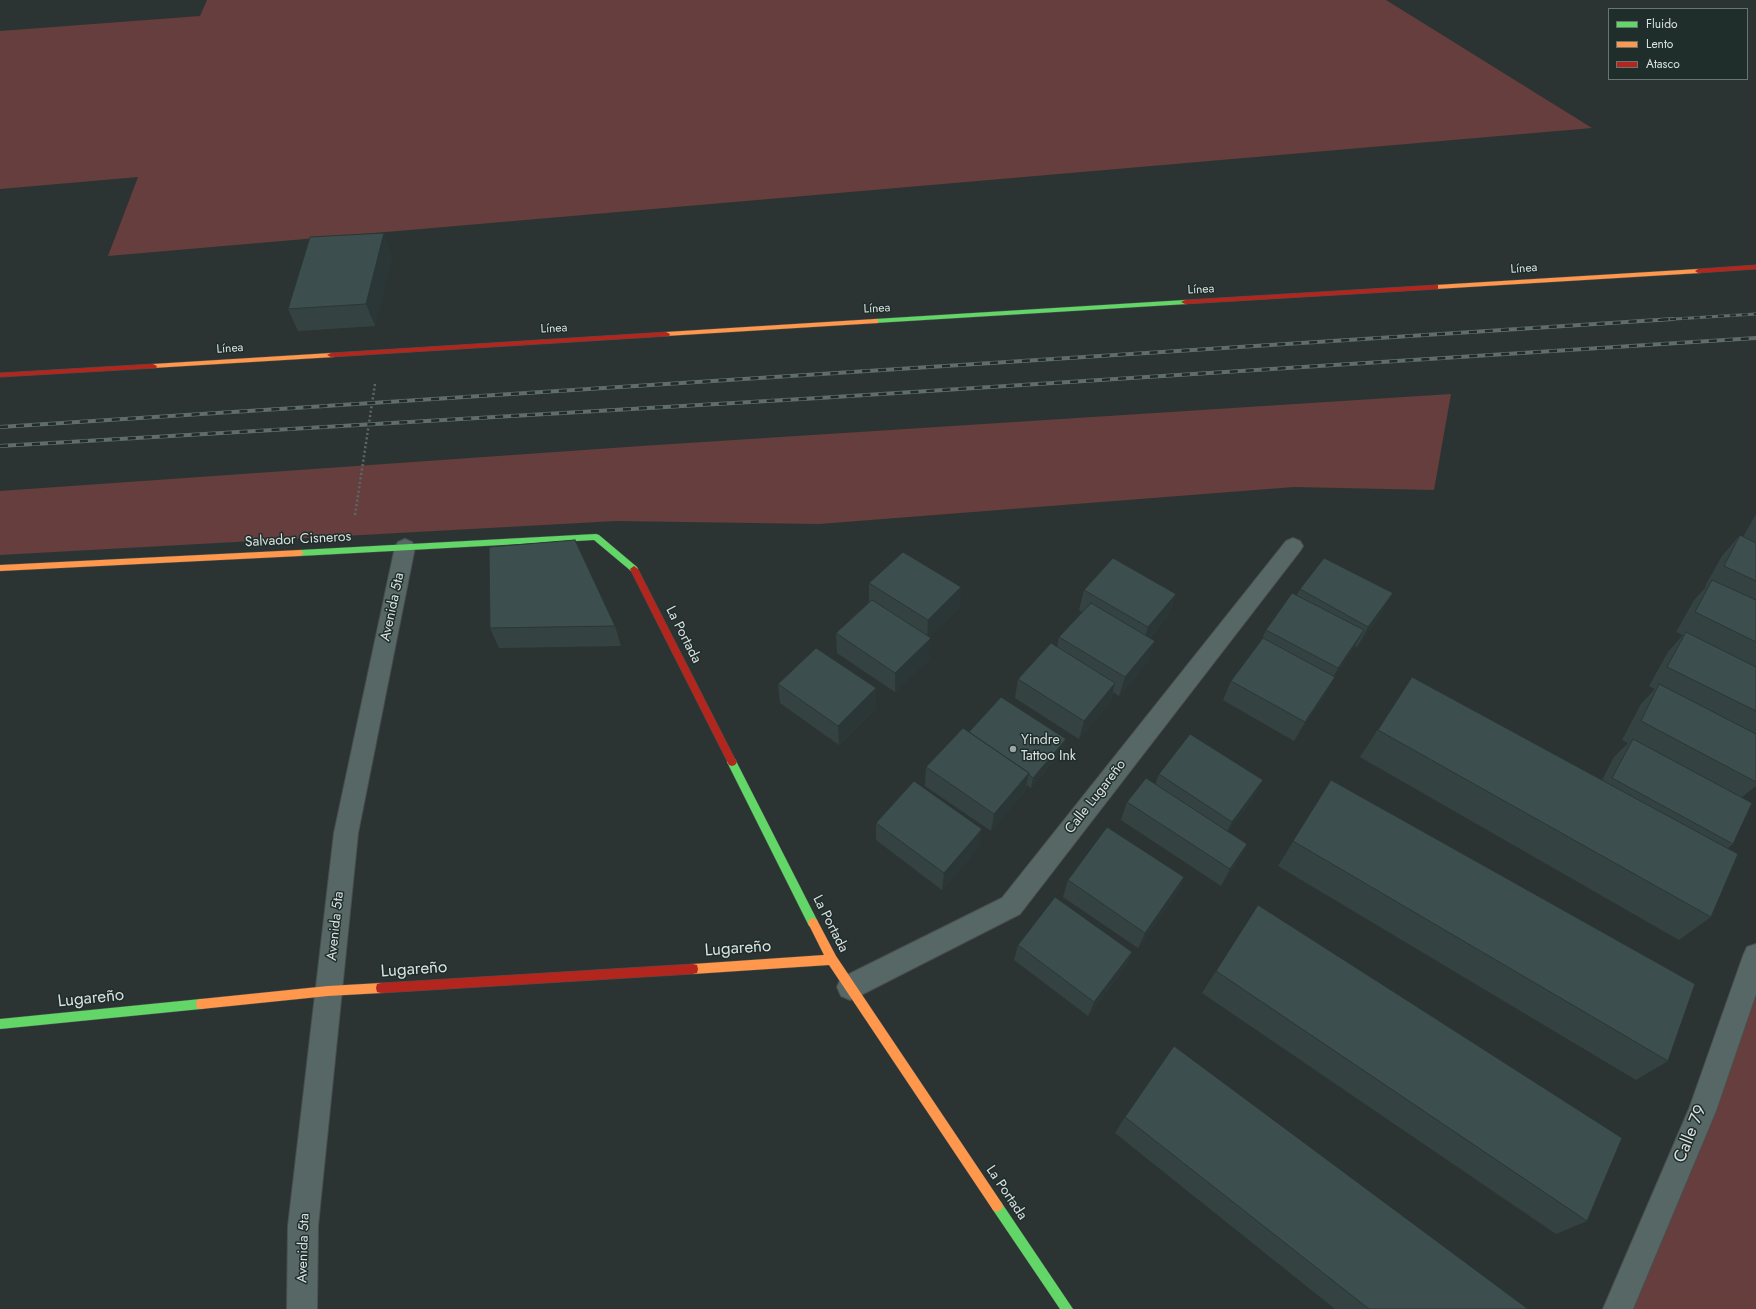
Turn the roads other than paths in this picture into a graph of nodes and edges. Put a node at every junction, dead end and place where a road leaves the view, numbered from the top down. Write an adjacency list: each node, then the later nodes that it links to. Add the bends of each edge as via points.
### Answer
1 (1756, 266): 2 (street, Línea)
2 (0, 375)
3 (596, 538): 5 (street, Salvador Cisneros); 8 (street, La Portada, via 634,569)
4 (1293, 546): 9 (street, Calle Lugareño, via 1011,906)
5 (405, 547): 6 (street, Salvador Cisneros); 10 (street, Avenida 5ta, via 346,833)
6 (0, 568)
7 (1756, 956): 14 (street, Calle 79, via 1702,1111)
8 (832, 960): 9 (street, La Portada); 10 (street, Lugareño)
9 (850, 987): 13 (street, La Portada)
10 (328, 991): 11 (street, Lugareño); 12 (street, Avenida 5ta, via 303,1226)
11 (0, 1024)
12 (302, 1309)
13 (1067, 1309)
14 (1618, 1309)

